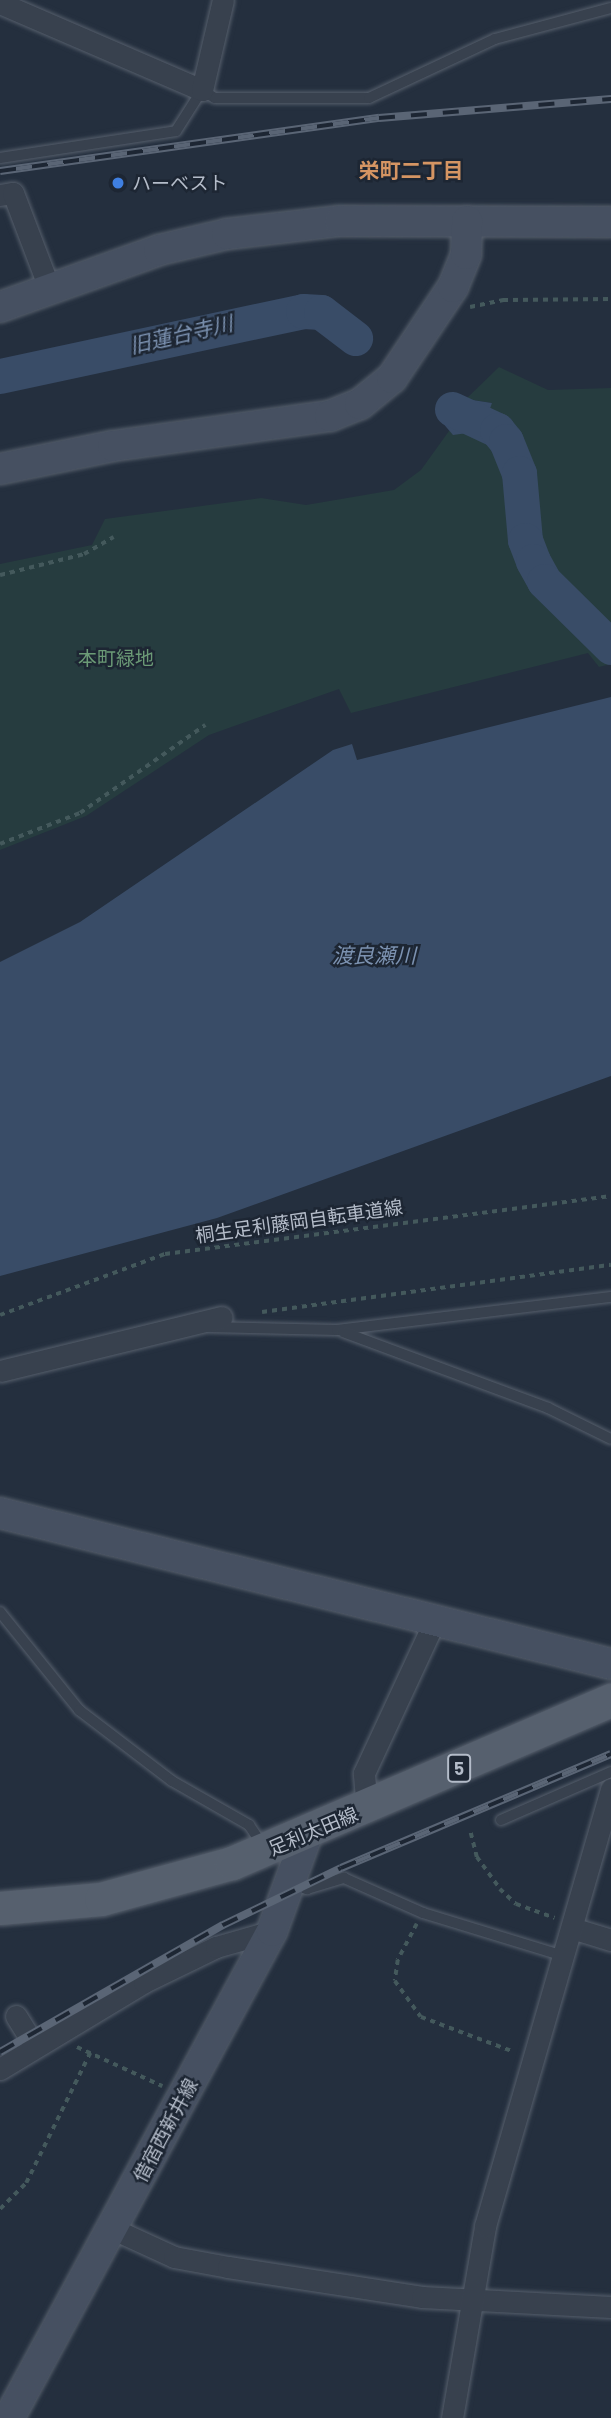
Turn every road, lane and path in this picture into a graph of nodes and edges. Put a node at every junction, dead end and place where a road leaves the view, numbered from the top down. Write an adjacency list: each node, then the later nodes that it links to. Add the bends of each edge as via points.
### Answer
1 (223, 0): 4 (street)
2 (0, 3): 4 (street)
3 (611, 8): 4 (lane, via 495,39 369,98 215,98)
4 (202, 90): 5 (lane, via 176,131)
5 (0, 158)
6 (0, 195): 9 (street, via 13,193)
7 (467, 221): 8 (street); 9 (street, via 340,221 227,234 159,250); 13 (street, via 466,254 453,287 392,378 360,404 330,416 113,446)
8 (611, 222)
9 (49, 288): 11 (street)
10 (611, 299): 12 (path, via 503,300)
11 (0, 307)
12 (466, 308)
13 (0, 470)
14 (113, 537): 15 (path, via 84,554)
15 (0, 575)
16 (205, 725): 17 (path, via 80,813)
17 (0, 844)
18 (611, 1196): 21 (path, 桐生足利藤岡自転車道線, via 165,1254)
19 (611, 1265): 22 (path)
20 (611, 1297): 24 (lane)
21 (0, 1315)
22 (222, 1317): 23 (street)
23 (181, 1324): 24 (lane, via 279,1332); 25 (street)
24 (337, 1330): 26 (lane, via 548,1408)
25 (0, 1371)
26 (611, 1439)
27 (1, 1513): 29 (street)
28 (0, 1612): 39 (lane, via 79,1710 172,1781 248,1825)
29 (435, 1620): 30 (street); 34 (street, via 364,1773)
30 (611, 1664)
31 (611, 1700): 34 (main road, 足利太田線 / 5)
32 (611, 1772): 35 (lane)
33 (611, 1788): 36 (street)
34 (367, 1809): 38 (main road, 足利太田線 / 5)
35 (501, 1820)
36 (607, 1826): 43 (street)
37 (471, 1832): 43 (path, via 477,1857 516,1904)
38 (307, 1835): 39 (main road, 足利太田線 / 5); 40 (street, 借宿西新井線)
39 (266, 1851): 41 (main road, 足利太田線 / 5, via 129,1894)
40 (292, 1885): 42 (lane, via 307,1889 344,1878); 44 (street, 借宿西新井線)
41 (0, 1908)
42 (424, 1913): 46 (lane); 49 (path, via 398,1960 395,1981 421,2017)
43 (575, 1929): 45 (street); 46 (street)
44 (272, 1931): 48 (street, via 204,1953); 51 (street, 借宿西新井線)
45 (611, 1940)
46 (566, 1957): 49 (street)
47 (16, 2016): 48 (street)
48 (35, 2046): 50 (street)
49 (536, 2059): 54 (street)
50 (0, 2069)
51 (183, 2096): 52 (path, via 90,2053 26,2183); 53 (street, 借宿西新井線)
52 (0, 2209)
53 (111, 2228): 54 (street, via 174,2256 422,2297); 56 (street, 借宿西新井線)
54 (469, 2300): 55 (street); 57 (street)
55 (611, 2307)
56 (9, 2418)
57 (452, 2418)

